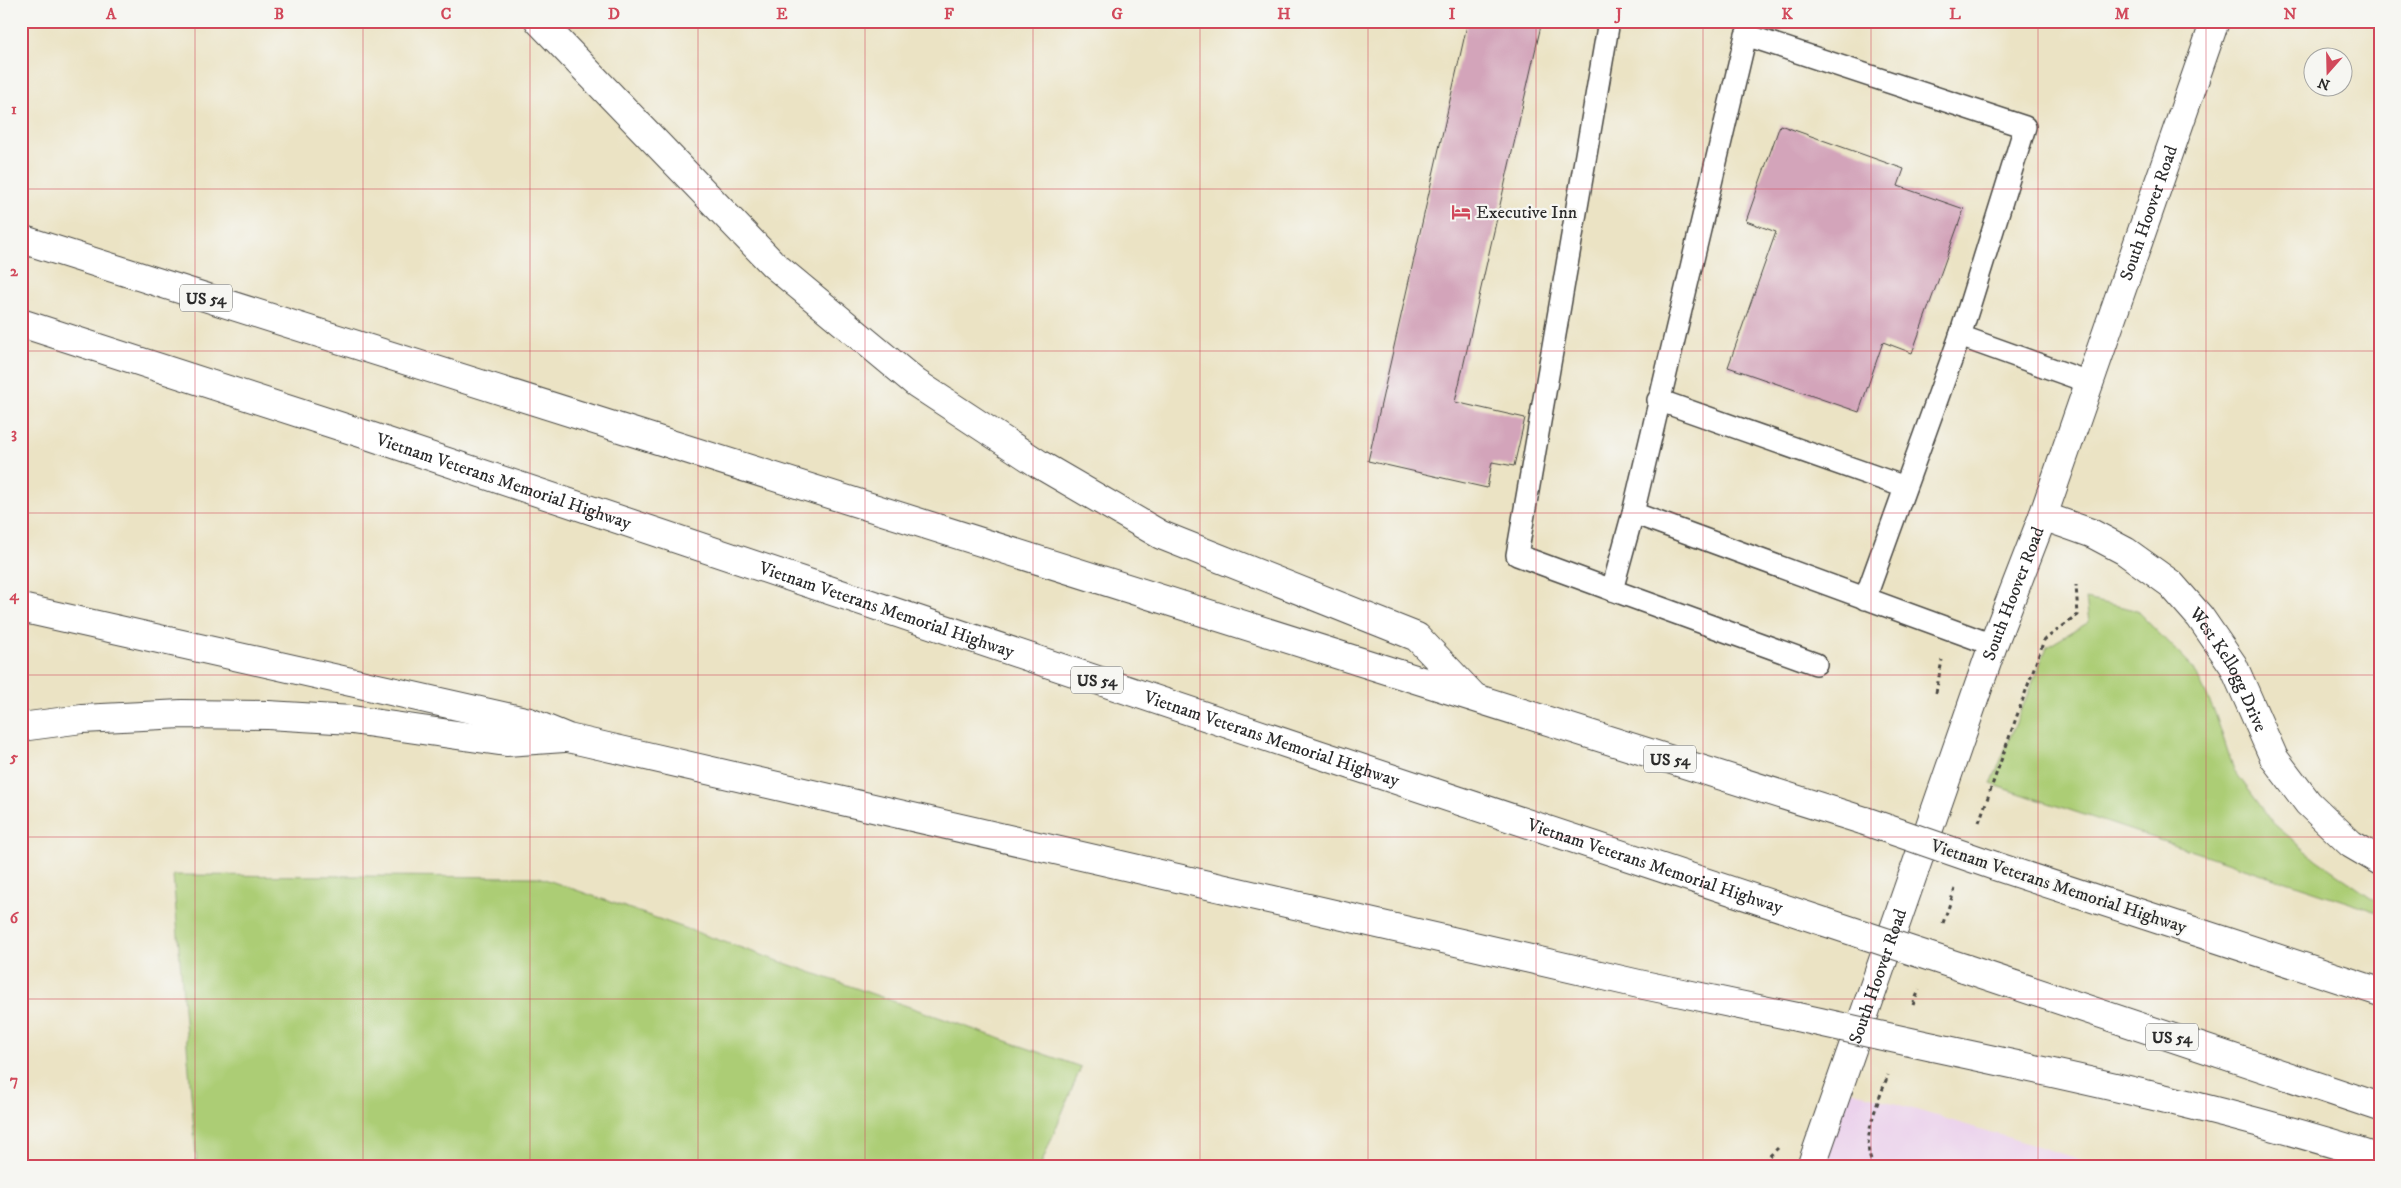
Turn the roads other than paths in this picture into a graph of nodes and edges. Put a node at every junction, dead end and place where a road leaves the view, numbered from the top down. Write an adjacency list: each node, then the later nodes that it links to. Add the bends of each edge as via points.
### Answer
1 (539, 21): 18 (main road, via 774,265 916,383 1039,464 1161,534 1417,637)
2 (1609, 21): 13 (lane, via 1517,556)
3 (2215, 21): 8 (main road, South Hoover Road)
4 (1743, 28): 7 (lane, via 2025,127); 9 (lane)
5 (21, 239): 18 (main road, Vietnam Veterans Memorial Highway / US 54)
6 (21, 323): 23 (main road, Vietnam Veterans Memorial Highway / US 54, bridge, via 370,436)
7 (1960, 336): 8 (lane); 10 (lane)
8 (2088, 382): 12 (main road, South Hoover Road)
9 (1658, 400): 10 (lane); 11 (lane)
10 (1905, 487): 14 (lane)
11 (1633, 513): 13 (lane); 14 (lane)
12 (2043, 516): 16 (main road, South Hoover Road); 21 (main road, West Kellogg Drive, via 2091,533 2125,551 2171,584 2200,617 2233,666 2274,758 2308,804 2351,844)
13 (1612, 590): 17 (lane)
14 (1865, 599): 16 (lane)
15 (21, 608): 20 (main road)
16 (1993, 644): 25 (main road, South Hoover Road)
17 (1816, 664)
18 (1474, 697): 22 (main road, Vietnam Veterans Memorial Highway / US 54, bridge, via 1865,821)
19 (21, 727): 20 (main road, via 182,714 352,720 506,742)
20 (529, 732): 24 (main road, bridge, via 568,738 1639,984 2158,1095)
21 (2380, 861)
22 (2380, 992)
23 (2380, 1107)
24 (2380, 1158)
25 (1811, 1167)

